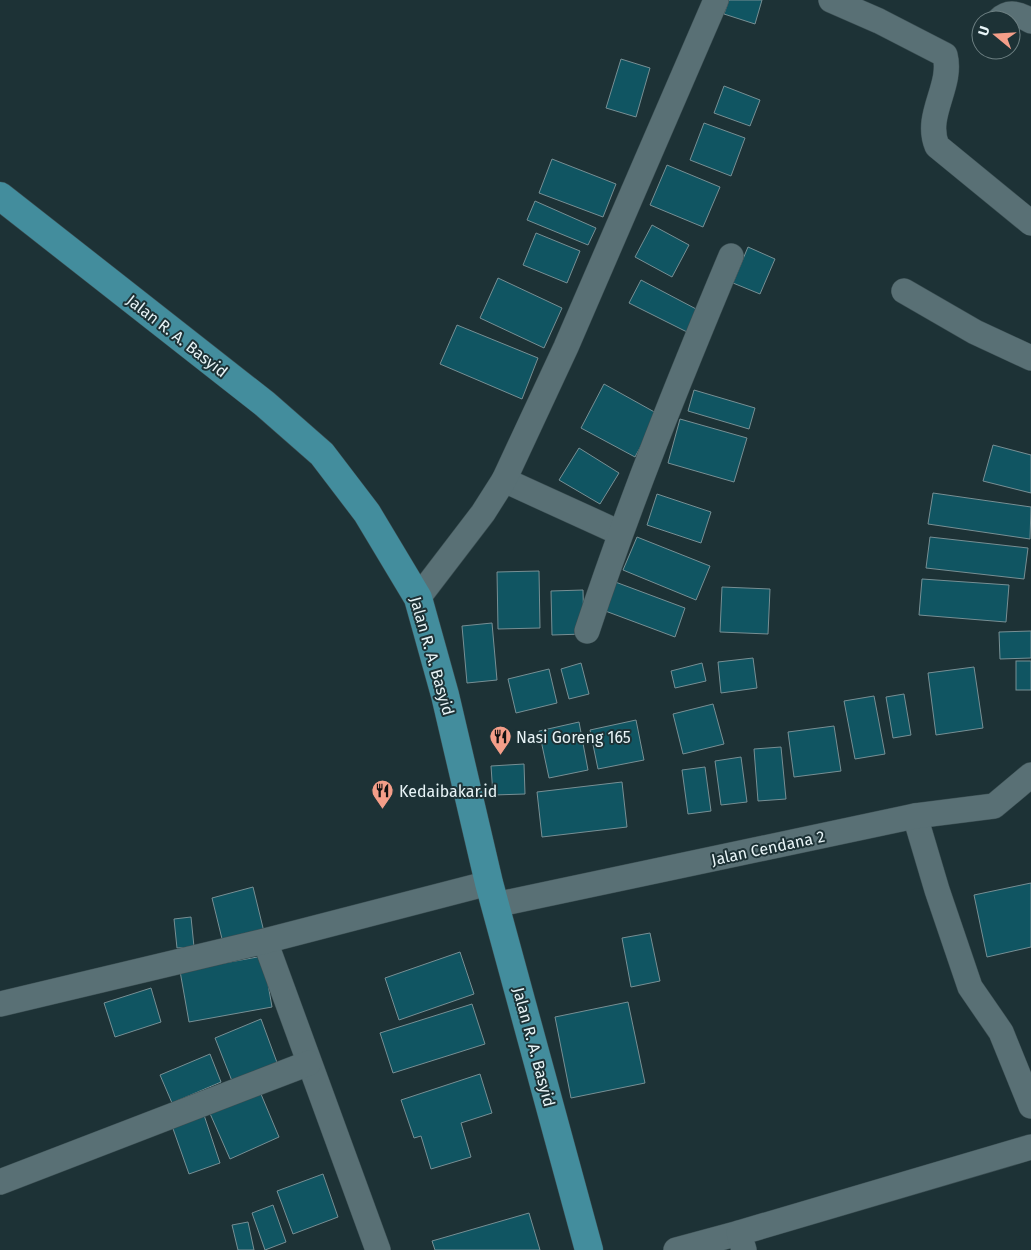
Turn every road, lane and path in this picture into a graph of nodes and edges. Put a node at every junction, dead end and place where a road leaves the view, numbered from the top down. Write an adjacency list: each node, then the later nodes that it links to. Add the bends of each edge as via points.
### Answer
1 (716, 0): 8 (street, via 566,347)
2 (831, 0): 4 (street, via 945,55 946,71 933,123 937,146)
3 (0, 196): 10 (main road, Jalan R. A. Basyid, via 265,404 322,454 367,513)
4 (1031, 223)
5 (732, 256): 9 (street, via 678,381)
6 (904, 291): 7 (street, via 974,332)
7 (1031, 358)
8 (504, 480): 9 (street); 10 (street)
9 (620, 533): 11 (street)
10 (418, 598): 14 (main road, Jalan R. A. Basyid, via 445,695)
11 (587, 631)
12 (1031, 775): 13 (street, Jalan Cendana 2, via 994,806)
13 (915, 816): 14 (street, Jalan Cendana 2); 18 (street, via 970,987 1001,1032)
14 (492, 894): 15 (street, Jalan Cendana 2); 23 (main road, Jalan R. A. Basyid)
15 (265, 941): 16 (street, Jalan Cendana 2); 17 (street)
16 (0, 1004)
17 (309, 1063): 20 (street); 22 (street)
18 (1031, 1106)
19 (1031, 1148): 21 (street)
20 (0, 1182)
21 (742, 1242): 24 (street)
22 (378, 1250)
23 (589, 1250)
24 (676, 1250)

